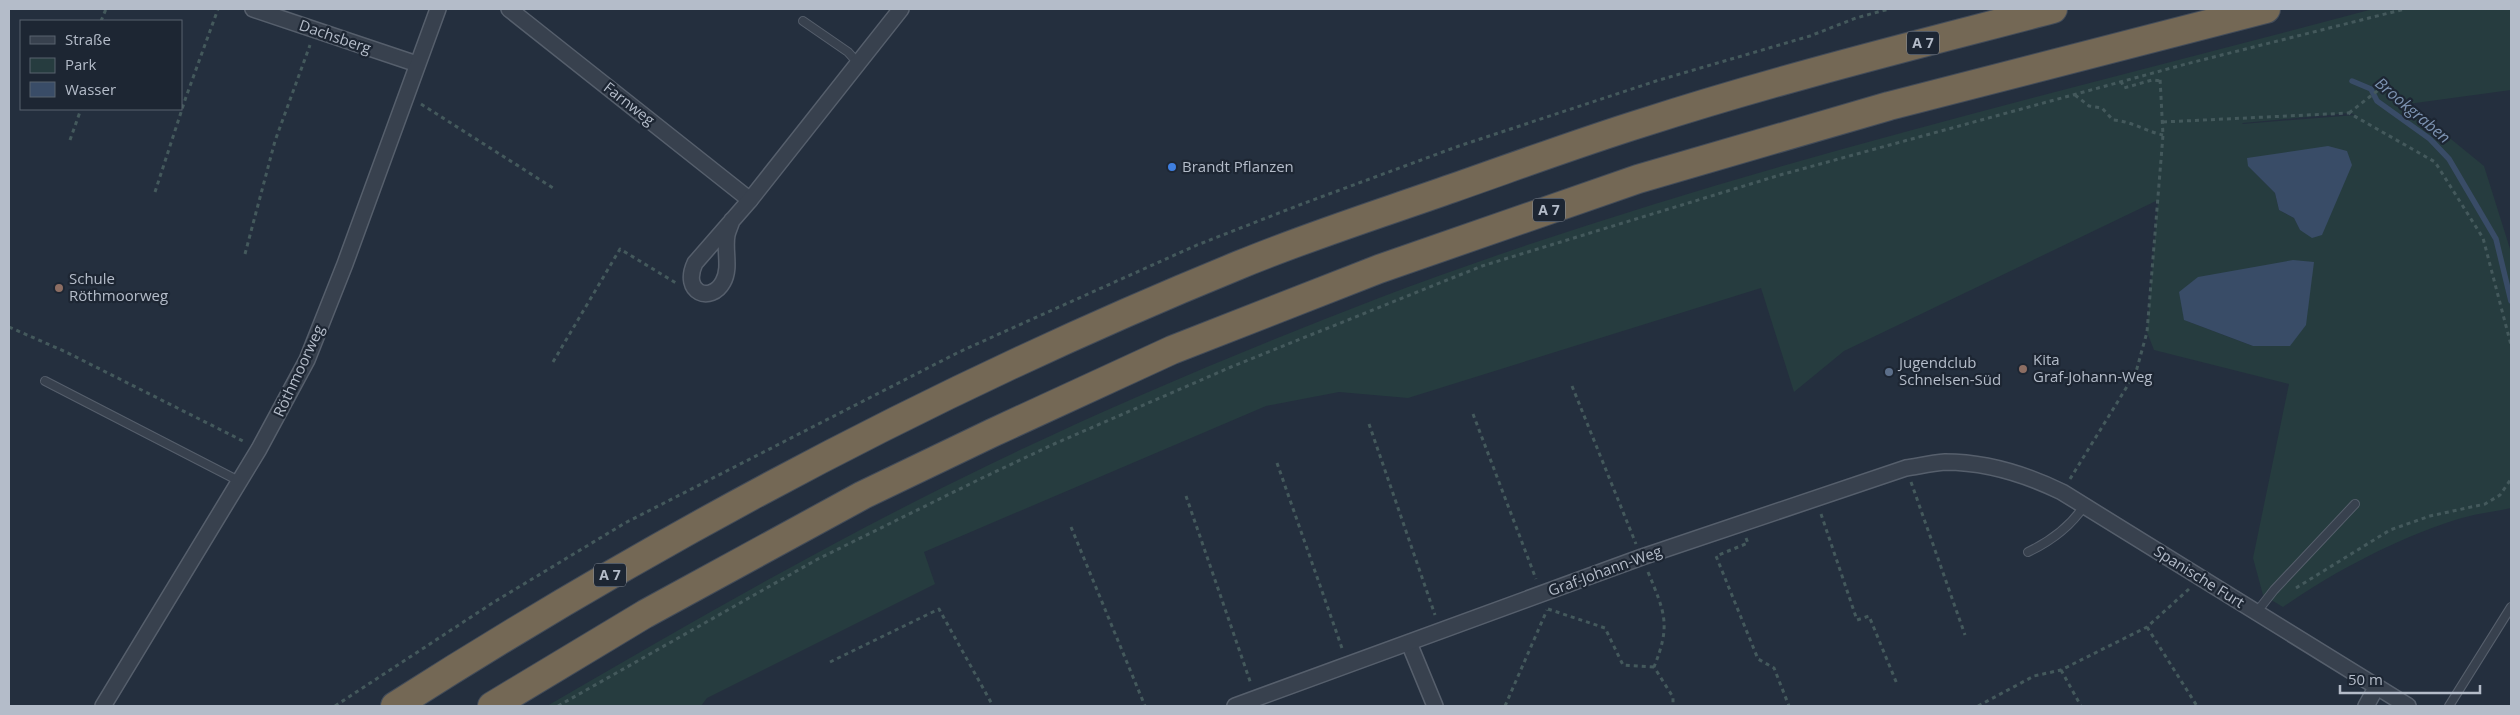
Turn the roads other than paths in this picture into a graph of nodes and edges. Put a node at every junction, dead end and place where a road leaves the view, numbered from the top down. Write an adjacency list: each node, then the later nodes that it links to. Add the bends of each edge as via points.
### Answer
1 (253, 9): 9 (street, Dachsberg)
2 (438, 9): 9 (street, Röthmoorweg)
3 (509, 9): 10 (street, Farnweg)
4 (901, 9): 8 (street)
5 (2054, 9): 23 (highway, A 7, via 1793,77 1640,123 1243,264 966,386 831,453 588,587)
6 (2266, 9): 24 (highway, A 7, via 1880,108 1638,179 1379,269 1181,347 863,495 646,614)
7 (803, 21): 8 (lane, via 848,52)
8 (858, 63): 10 (street)
9 (417, 64): 14 (street, Röthmoorweg, via 307,360)
10 (750, 200): 11 (street)
11 (732, 220): 11 (street, via 694,262 691,283 699,291 709,294 718,290 727,271 727,235)
12 (45, 381): 14 (lane)
13 (1982, 466): 16 (street, Spanische Furt, via 2005,469 2040,482); 20 (street, Graf-Johann-Weg, via 1945,462 1906,468 1642,557)
14 (239, 481): 22 (street, Röthmoorweg)
15 (2355, 504): 19 (lane)
16 (2084, 506): 17 (lane, via 2058,535); 19 (street, Spanische Furt)
17 (2028, 552)
18 (2511, 607): 29 (lane)
19 (2256, 613): 21 (street, Spanische Furt)
20 (1409, 643): 25 (street, Graf-Johann-Weg); 26 (street)
21 (2376, 688): 27 (street); 28 (street, Spanische Furt)
22 (103, 706)
23 (395, 706)
24 (492, 706)
25 (1235, 706)
26 (1435, 706)
27 (2366, 706)
28 (2408, 706)
29 (2449, 706)

